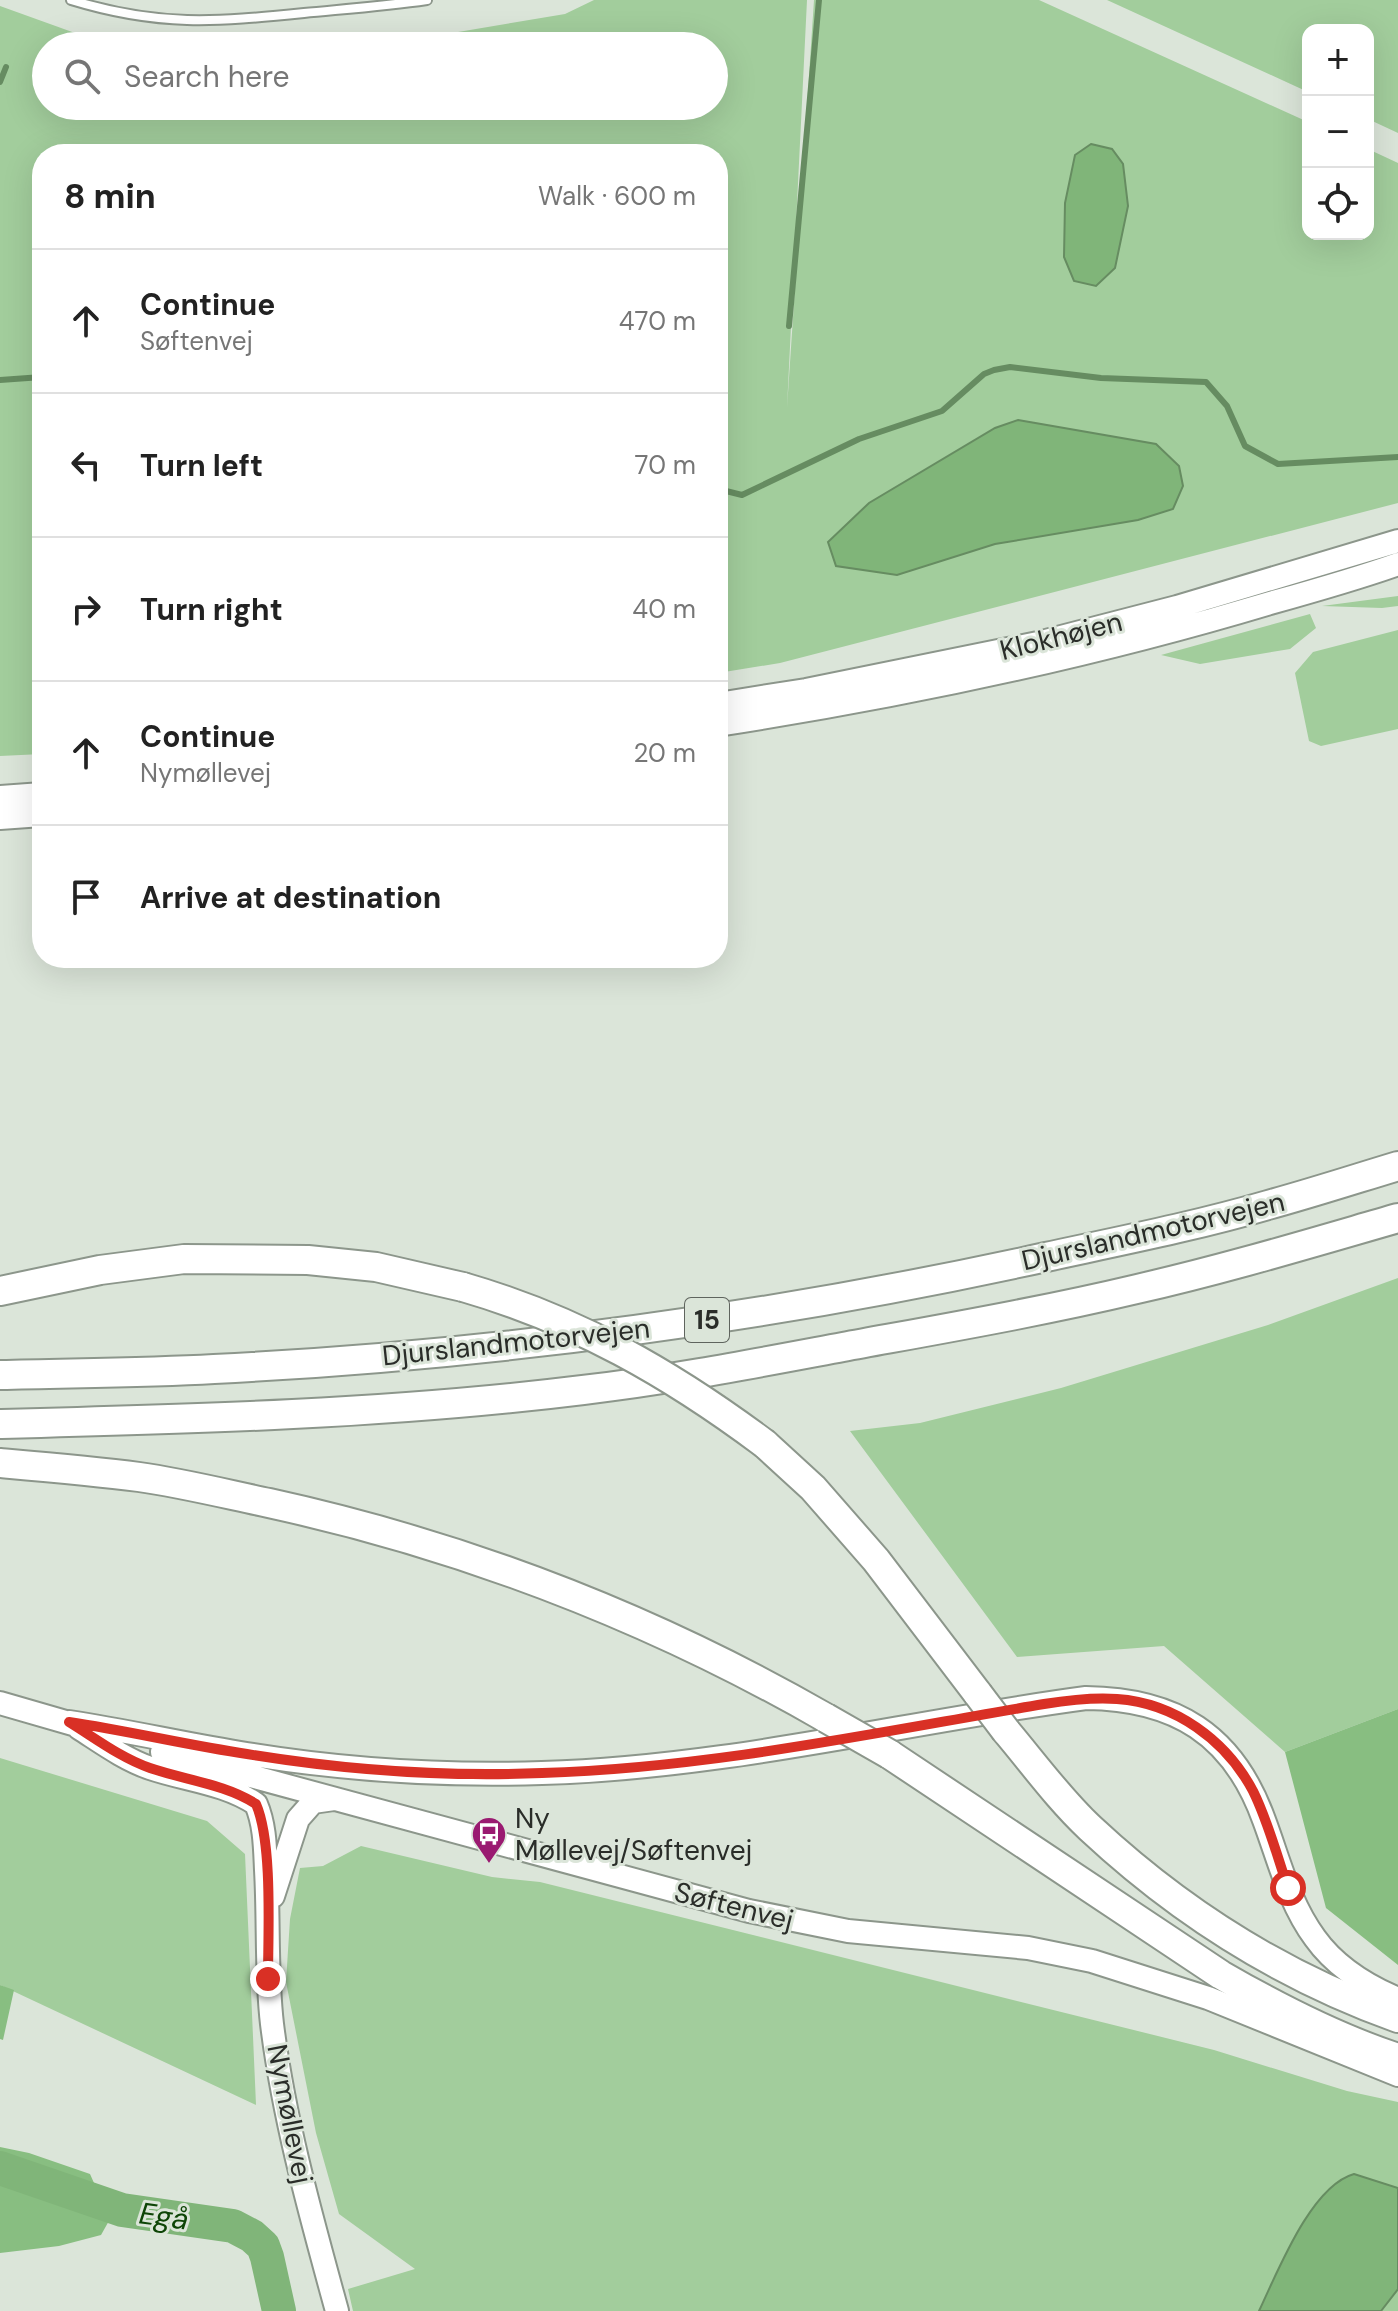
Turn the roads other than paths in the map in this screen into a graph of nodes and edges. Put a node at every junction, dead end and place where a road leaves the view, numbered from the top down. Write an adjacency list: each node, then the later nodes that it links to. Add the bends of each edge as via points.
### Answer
1 (71, 0): 2 (lane, via 182,22)
2 (427, 0)
3 (1398, 541): 5 (main road, Klokhøjen, via 1038,643)
4 (1398, 564): 6 (main road, Klokhøjen, via 1192,627 1045,663)
5 (728, 702)
6 (728, 723)
7 (32, 795): 8 (main road)
8 (0, 797)
9 (32, 816): 10 (main road)
10 (0, 818)
11 (1398, 1166): 14 (highway, Djurslandmotorvejen / 15, via 1124,1240 731,1317 570,1339 214,1369)
12 (1398, 1218): 15 (highway, Djurslandmotorvejen / 15, via 1138,1289 741,1366 583,1390 386,1408)
13 (0, 1291): 22 (highway, bridge, via 184,1259 308,1260 376,1267 463,1287 517,1302 597,1337 672,1378 765,1444 813,1488 1088,1827 1189,1911 1282,1969)
14 (0, 1375)
15 (0, 1424)
16 (0, 1463): 23 (highway, bridge, via 141,1478 329,1516 436,1546 613,1611 760,1680 889,1754 1277,2007)
17 (0, 1703): 18 (main road, Søftenvej)
18 (69, 1722): 19 (main road, Søftenvej); 20 (main road, via 148,1767 241,1794 256,1804 265,1843); 21 (main road, Søftenvej, via 312,1763 542,1773 768,1751 1086,1698 1145,1703 1185,1719 1223,1749 1253,1792 1288,1888 1316,1940 1354,1976)
19 (335, 1799): 20 (main road, via 313,1802 298,1819); 24 (main road, Søftenvej, via 802,1923 1028,1948 1092,1961 1208,1998)
20 (269, 1913): 25 (main road, Nymøllevej, via 268,1979 281,2085)
21 (1398, 1999)
22 (1398, 2018)
23 (1398, 2058)
24 (1398, 2075)
25 (337, 2311)

